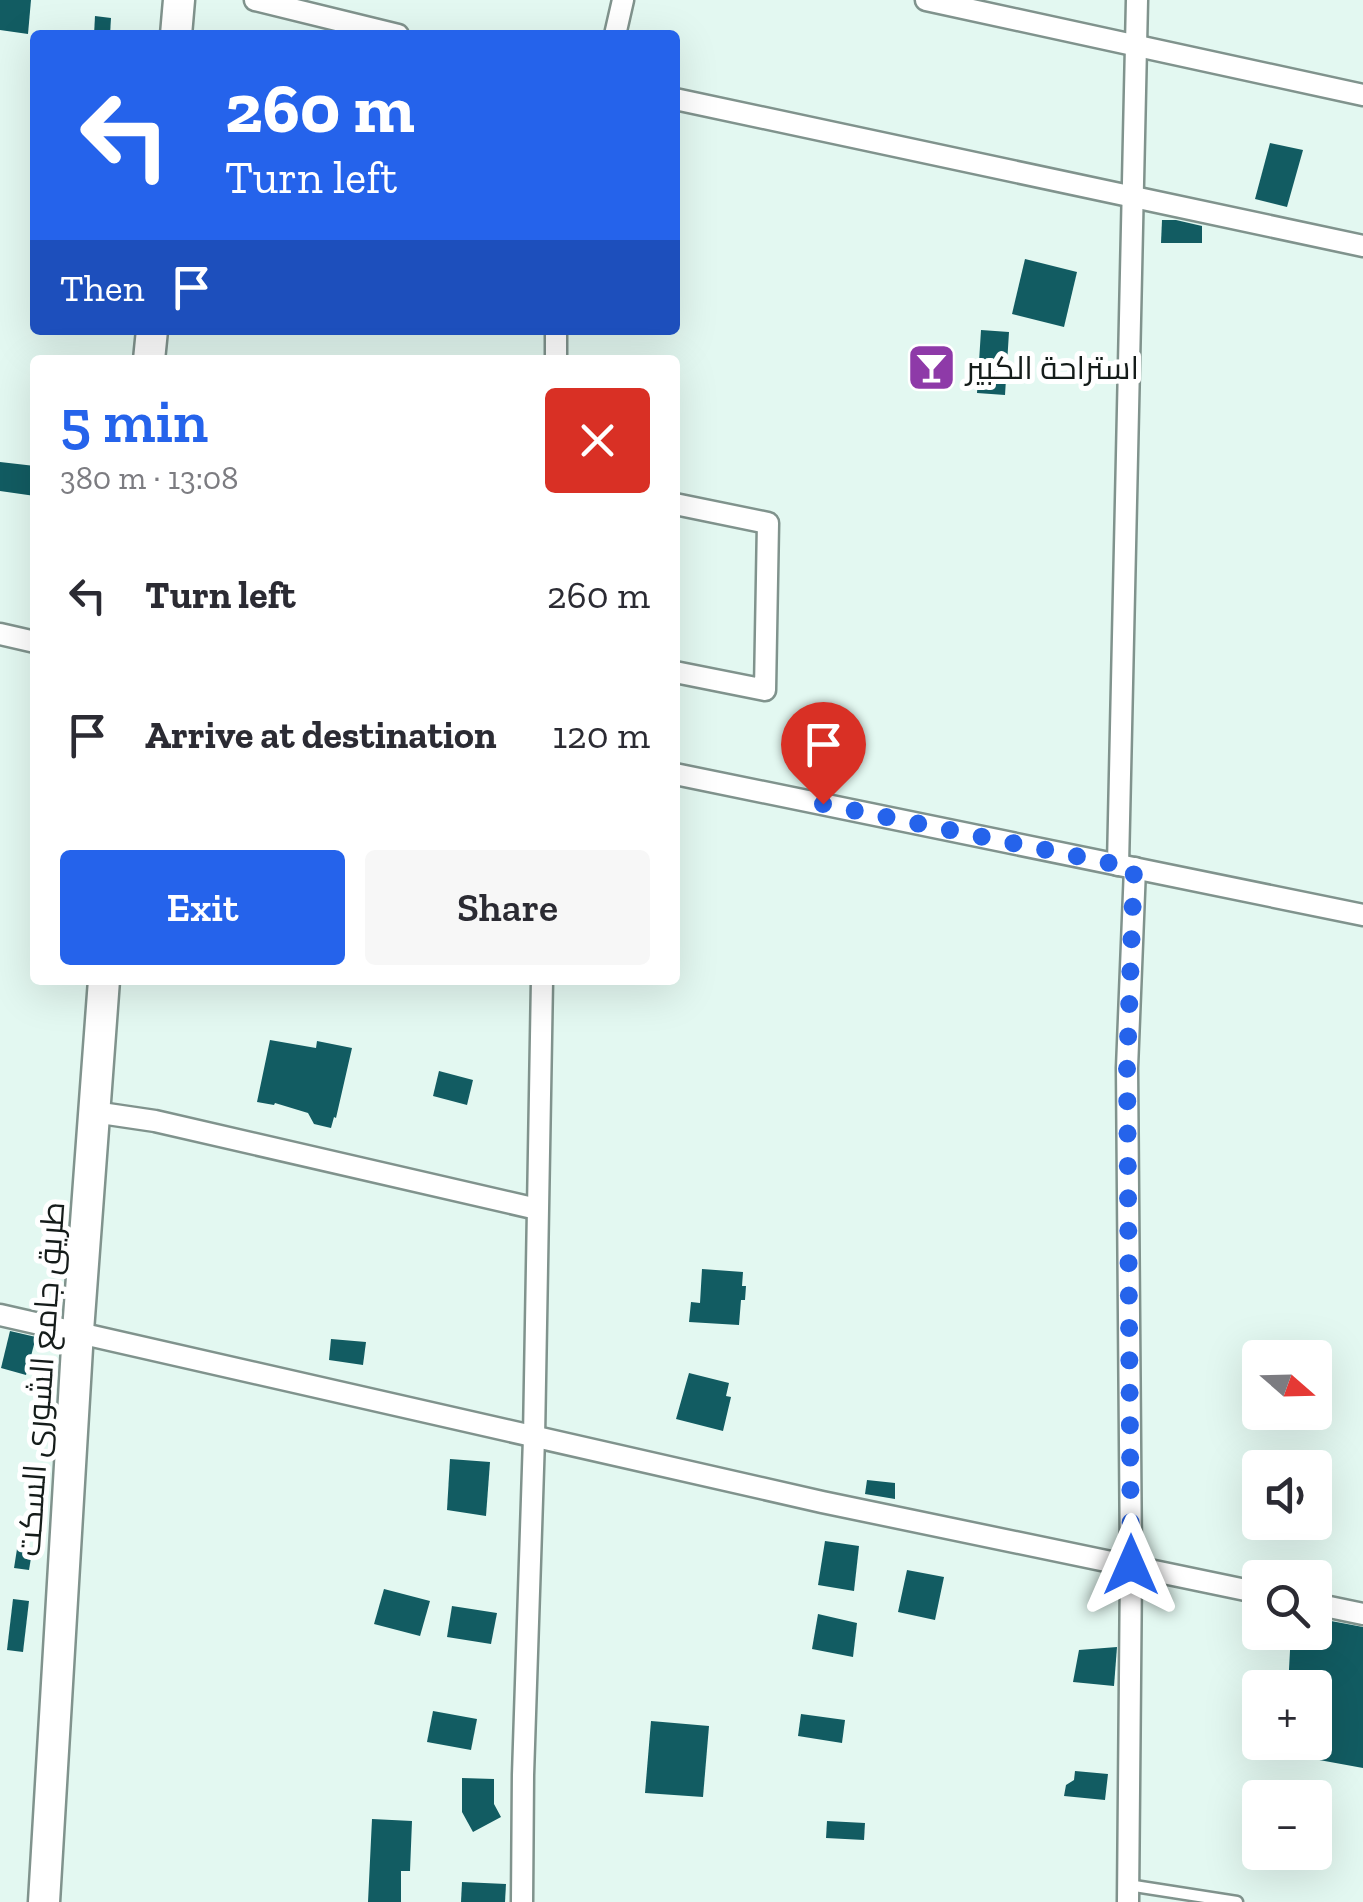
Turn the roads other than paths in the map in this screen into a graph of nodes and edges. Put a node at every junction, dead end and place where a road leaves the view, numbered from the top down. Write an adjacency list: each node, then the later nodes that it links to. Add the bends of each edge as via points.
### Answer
1 (179, 0): 6 (main road)
2 (255, 0): 7 (street)
3 (623, 0): 8 (street)
4 (926, 0): 9 (street)
5 (1137, 0): 9 (street)
6 (176, 30)
7 (378, 30)
8 (616, 30)
9 (1136, 45): 10 (street); 12 (street)
10 (1363, 95)
11 (680, 100): 12 (street)
12 (1134, 198): 13 (street); 19 (street)
13 (1363, 246)
14 (680, 505): 17 (street, via 768,522 765,690)
15 (0, 634): 16 (street)
16 (30, 641)
17 (680, 673)
18 (680, 775): 19 (street)
19 (1126, 866): 20 (street); 28 (street)
20 (1363, 915)
21 (104, 985): 23 (main road, طريق جامع الشورى السكت)
22 (542, 985): 24 (street)
23 (94, 1112): 24 (street); 26 (main road, طريق جامع الشورى السكت)
24 (537, 1208): 27 (street)
25 (0, 1314): 26 (street)
26 (78, 1331): 27 (street); 33 (main road, طريق جامع الشورى السكت)
27 (534, 1438): 28 (street); 34 (street)
28 (1131, 1565): 29 (street); 32 (street)
29 (1242, 1588)
30 (1332, 1608): 31 (street)
31 (1363, 1614)
32 (1128, 1893): 35 (lane)
33 (44, 1902)
34 (522, 1902)
35 (1237, 1902)

